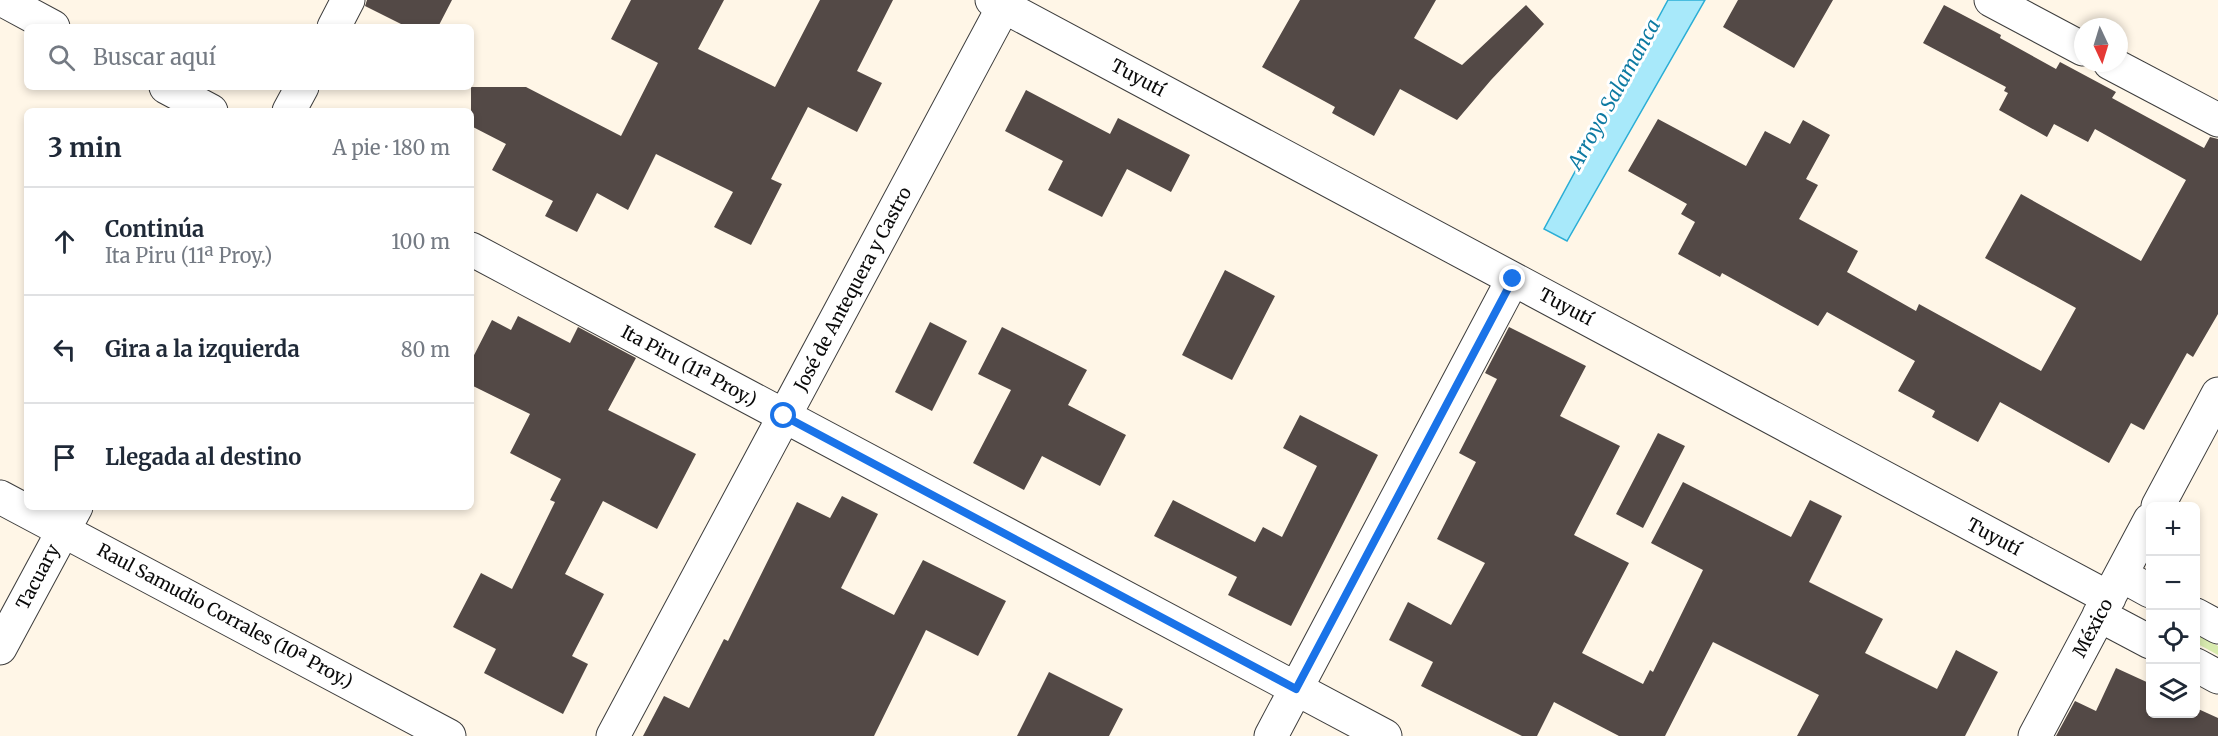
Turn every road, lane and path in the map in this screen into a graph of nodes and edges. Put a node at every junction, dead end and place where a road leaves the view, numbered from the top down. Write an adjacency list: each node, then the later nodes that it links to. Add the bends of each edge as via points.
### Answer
1 (3, 0): 5 (street)
2 (348, 0): 6 (street)
3 (1991, 0): 7 (street)
4 (1001, 2): 15 (street, Tuyutí); 17 (street, José de Antequera y Castro)
5 (48, 24)
6 (336, 24)
7 (2074, 43)
8 (2127, 72): 13 (street)
9 (172, 90): 11 (street)
10 (300, 90): 12 (street)
11 (205, 108)
12 (291, 108)
13 (2218, 120)
14 (474, 251): 17 (street, Ita Piru (11ª Proy.))
15 (1513, 279): 25 (street, Tuyutí); 32 (street)
16 (2218, 393): 19 (street)
17 (784, 416): 32 (street, Ita Piru (11ª Proy.)); 34 (street, José de Antequera y Castro)
18 (0, 497): 20 (street, Raul Samudio Corrales (10ª Proy.))
19 (2161, 502)
20 (24, 505)
21 (41, 510): 22 (street, Raul Samudio Corrales (10ª Proy.))
22 (70, 519): 29 (street, Tacuary); 33 (street, Raul Samudio Corrales (10ª Proy.))
23 (2146, 529): 25 (street, México)
24 (2146, 592): 25 (street, Tuyutí)
25 (2110, 596): 28 (street, Tuyutí); 37 (street, México)
26 (2200, 617): 27 (street)
27 (2218, 627)
28 (2146, 636)
29 (0, 648)
30 (2200, 667): 31 (street)
31 (2218, 677)
32 (1296, 689): 35 (street); 36 (street, Ita Piru (11ª Proy.))
33 (449, 736)
34 (613, 736)
35 (1271, 736)
36 (1385, 736)
37 (2035, 736)

